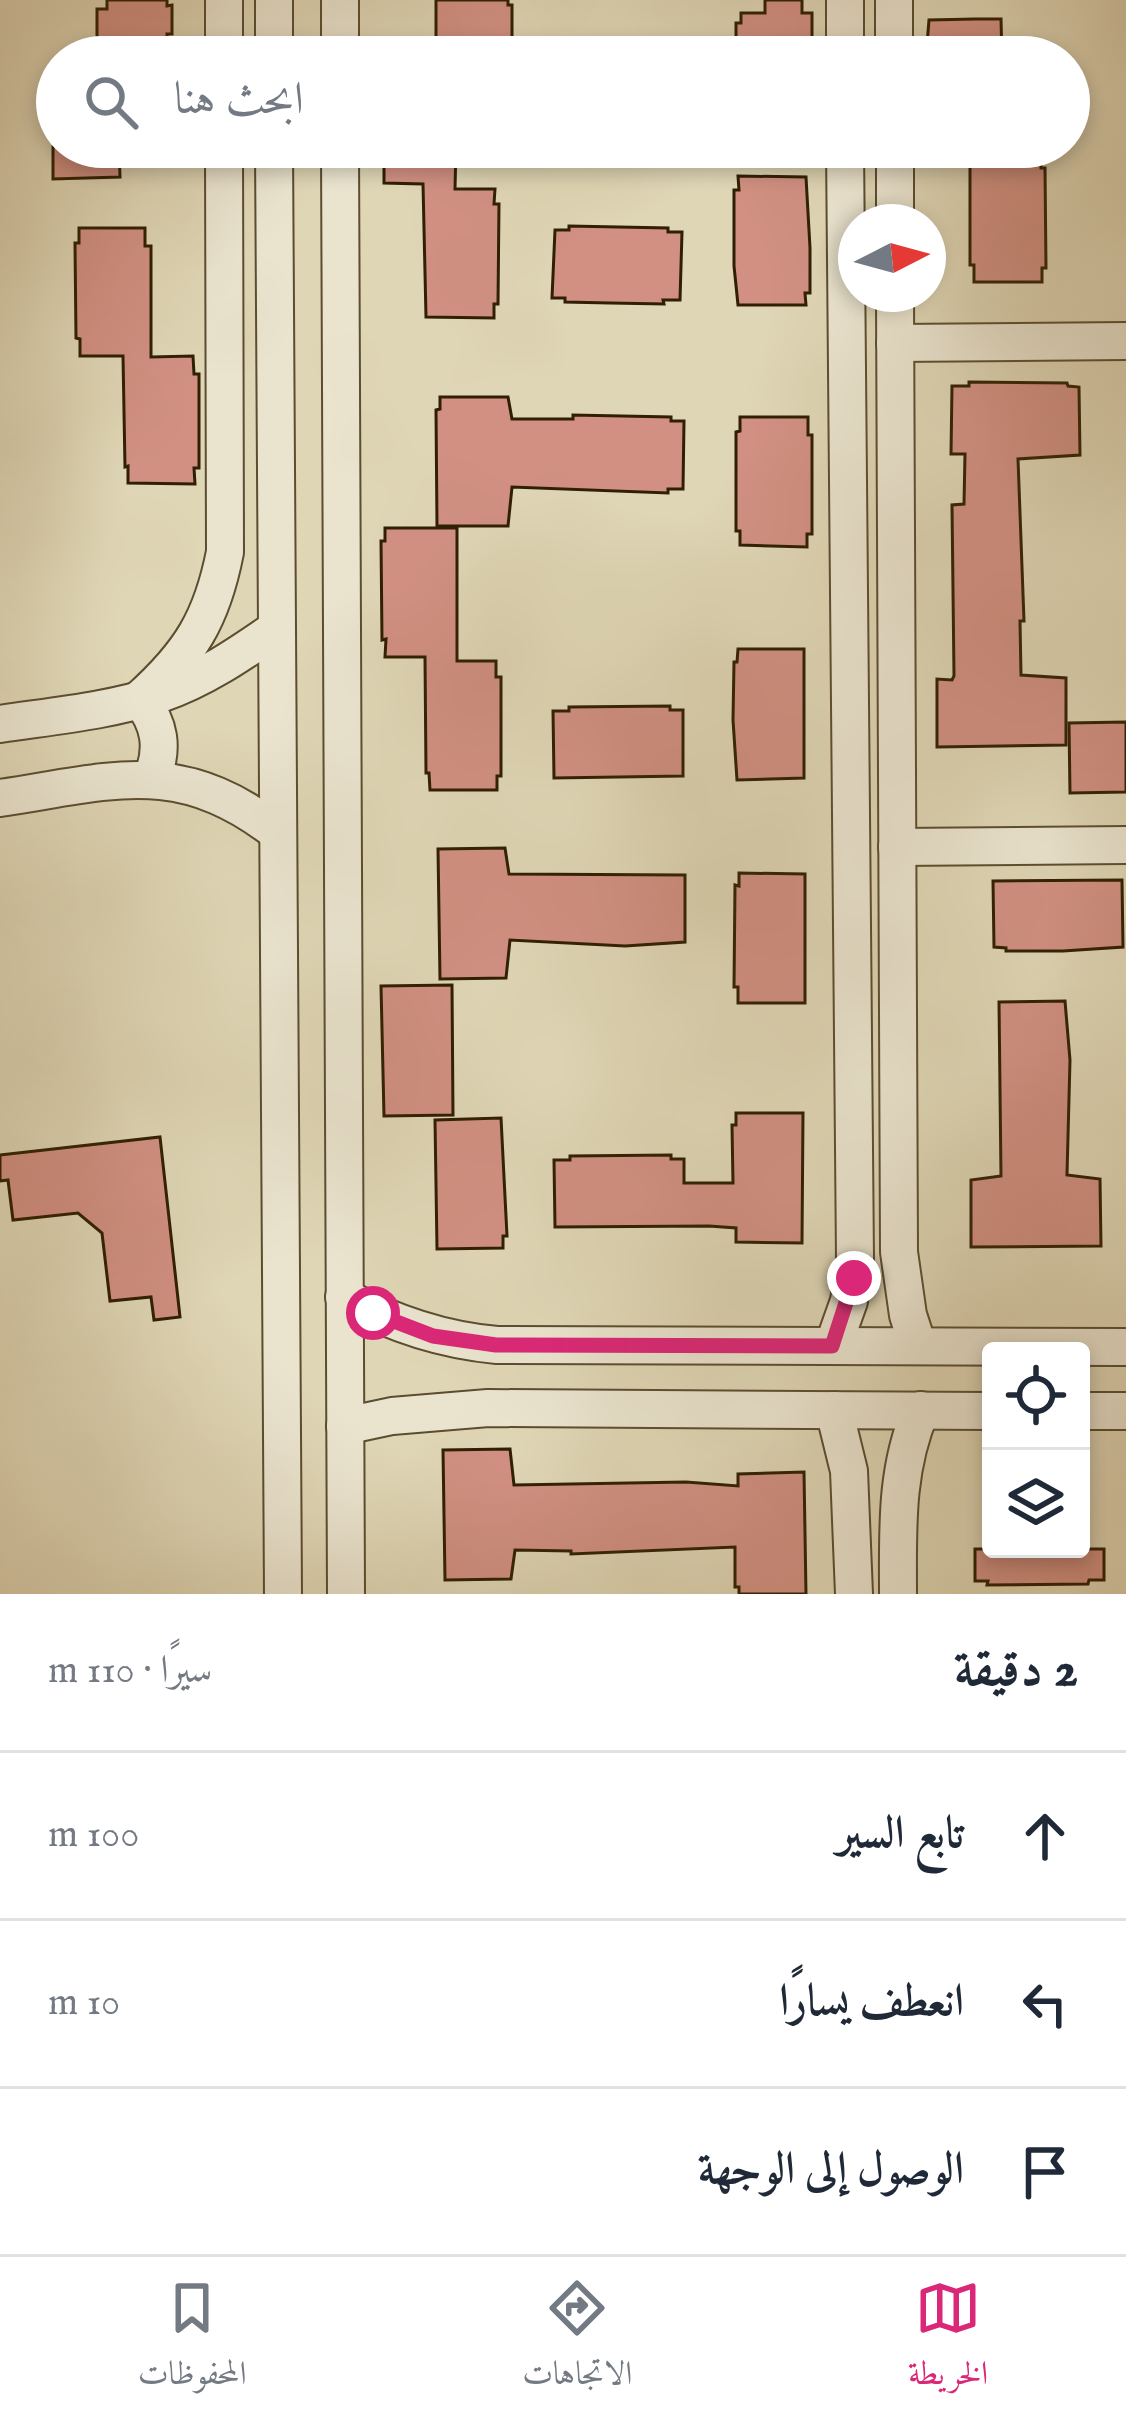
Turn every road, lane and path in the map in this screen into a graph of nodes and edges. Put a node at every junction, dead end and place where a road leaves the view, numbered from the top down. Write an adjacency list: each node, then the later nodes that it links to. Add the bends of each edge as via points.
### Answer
1 (224, 0): 6 (street)
2 (274, 0): 7 (street)
3 (340, 0): 8 (street)
4 (845, 0): 9 (street)
5 (894, 0): 10 (street)
6 (224, 36)
7 (274, 36)
8 (340, 36)
9 (845, 36)
10 (894, 36)
11 (224, 168): 21 (street)
12 (274, 168): 20 (street)
13 (340, 168): 31 (street)
14 (845, 168): 16 (street)
15 (895, 168): 17 (street)
16 (845, 204)
17 (895, 204)
18 (844, 312): 34 (street, via 855,1259)
19 (895, 316): 22 (street); 30 (street)
20 (275, 331): 21 (street); 23 (street)
21 (224, 335): 24 (street, via 227,520 219,584 188,652)
22 (1126, 341)
23 (276, 629): 24 (street, via 208,673); 28 (street)
24 (140, 699): 25 (street); 26 (street, via 157,727)
25 (0, 724)
26 (152, 778): 27 (street); 28 (street, via 224,796)
27 (0, 798)
28 (278, 832): 32 (street)
29 (1126, 844): 30 (street)
30 (897, 847): 35 (street, via 899,1252)
31 (343, 1047): 32 (street); 33 (street)
32 (279, 1052): 45 (street)
33 (344, 1297): 36 (street, via 433,1336); 44 (street)
34 (832, 1346): 35 (street); 36 (street)
35 (918, 1346): 37 (street)
36 (529, 1347): 38 (street)
37 (1126, 1347)
38 (528, 1408): 39 (street); 44 (street, via 440,1410)
39 (834, 1410): 40 (street); 47 (street, via 853,1503)
40 (921, 1410): 41 (street); 48 (street, via 899,1488)
41 (982, 1411)
42 (1090, 1411): 43 (street)
43 (1126, 1411)
44 (345, 1426): 46 (street)
45 (283, 1594)
46 (346, 1594)
47 (854, 1594)
48 (898, 1594)

